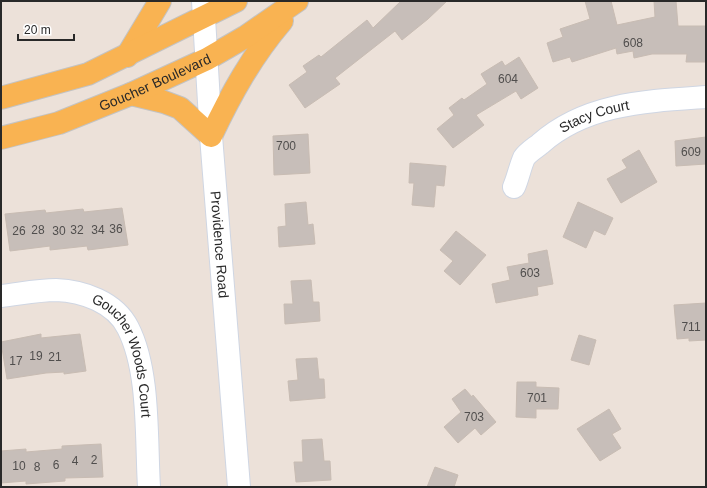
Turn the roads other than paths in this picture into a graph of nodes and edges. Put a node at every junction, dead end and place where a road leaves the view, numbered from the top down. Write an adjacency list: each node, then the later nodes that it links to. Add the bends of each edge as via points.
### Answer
1 (160, 1): 5 (main road)
2 (236, 1): 4 (main road)
3 (298, 1): 6 (main road, Goucher Boulevard); 10 (main road, via 262,44 234,87)
4 (204, 10): 5 (main road); 6 (street, Providence Road)
5 (126, 56): 9 (main road, via 88,74)
6 (207, 59): 7 (main road, Goucher Boulevard); 10 (street, Providence Road)
7 (131, 94): 10 (main road, via 180,108); 11 (main road, Goucher Boulevard, via 58,123)
8 (706, 97): 12 (street, Stacy Court, via 647,101 612,107 566,125 525,157)
9 (1, 98)
10 (211, 136): 15 (street, Providence Road)
11 (1, 138)
12 (514, 187)
13 (1, 296): 14 (street, Goucher Woods Court, via 55,290 87,295 103,302 128,327 143,381)
14 (149, 487)
15 (240, 487)

